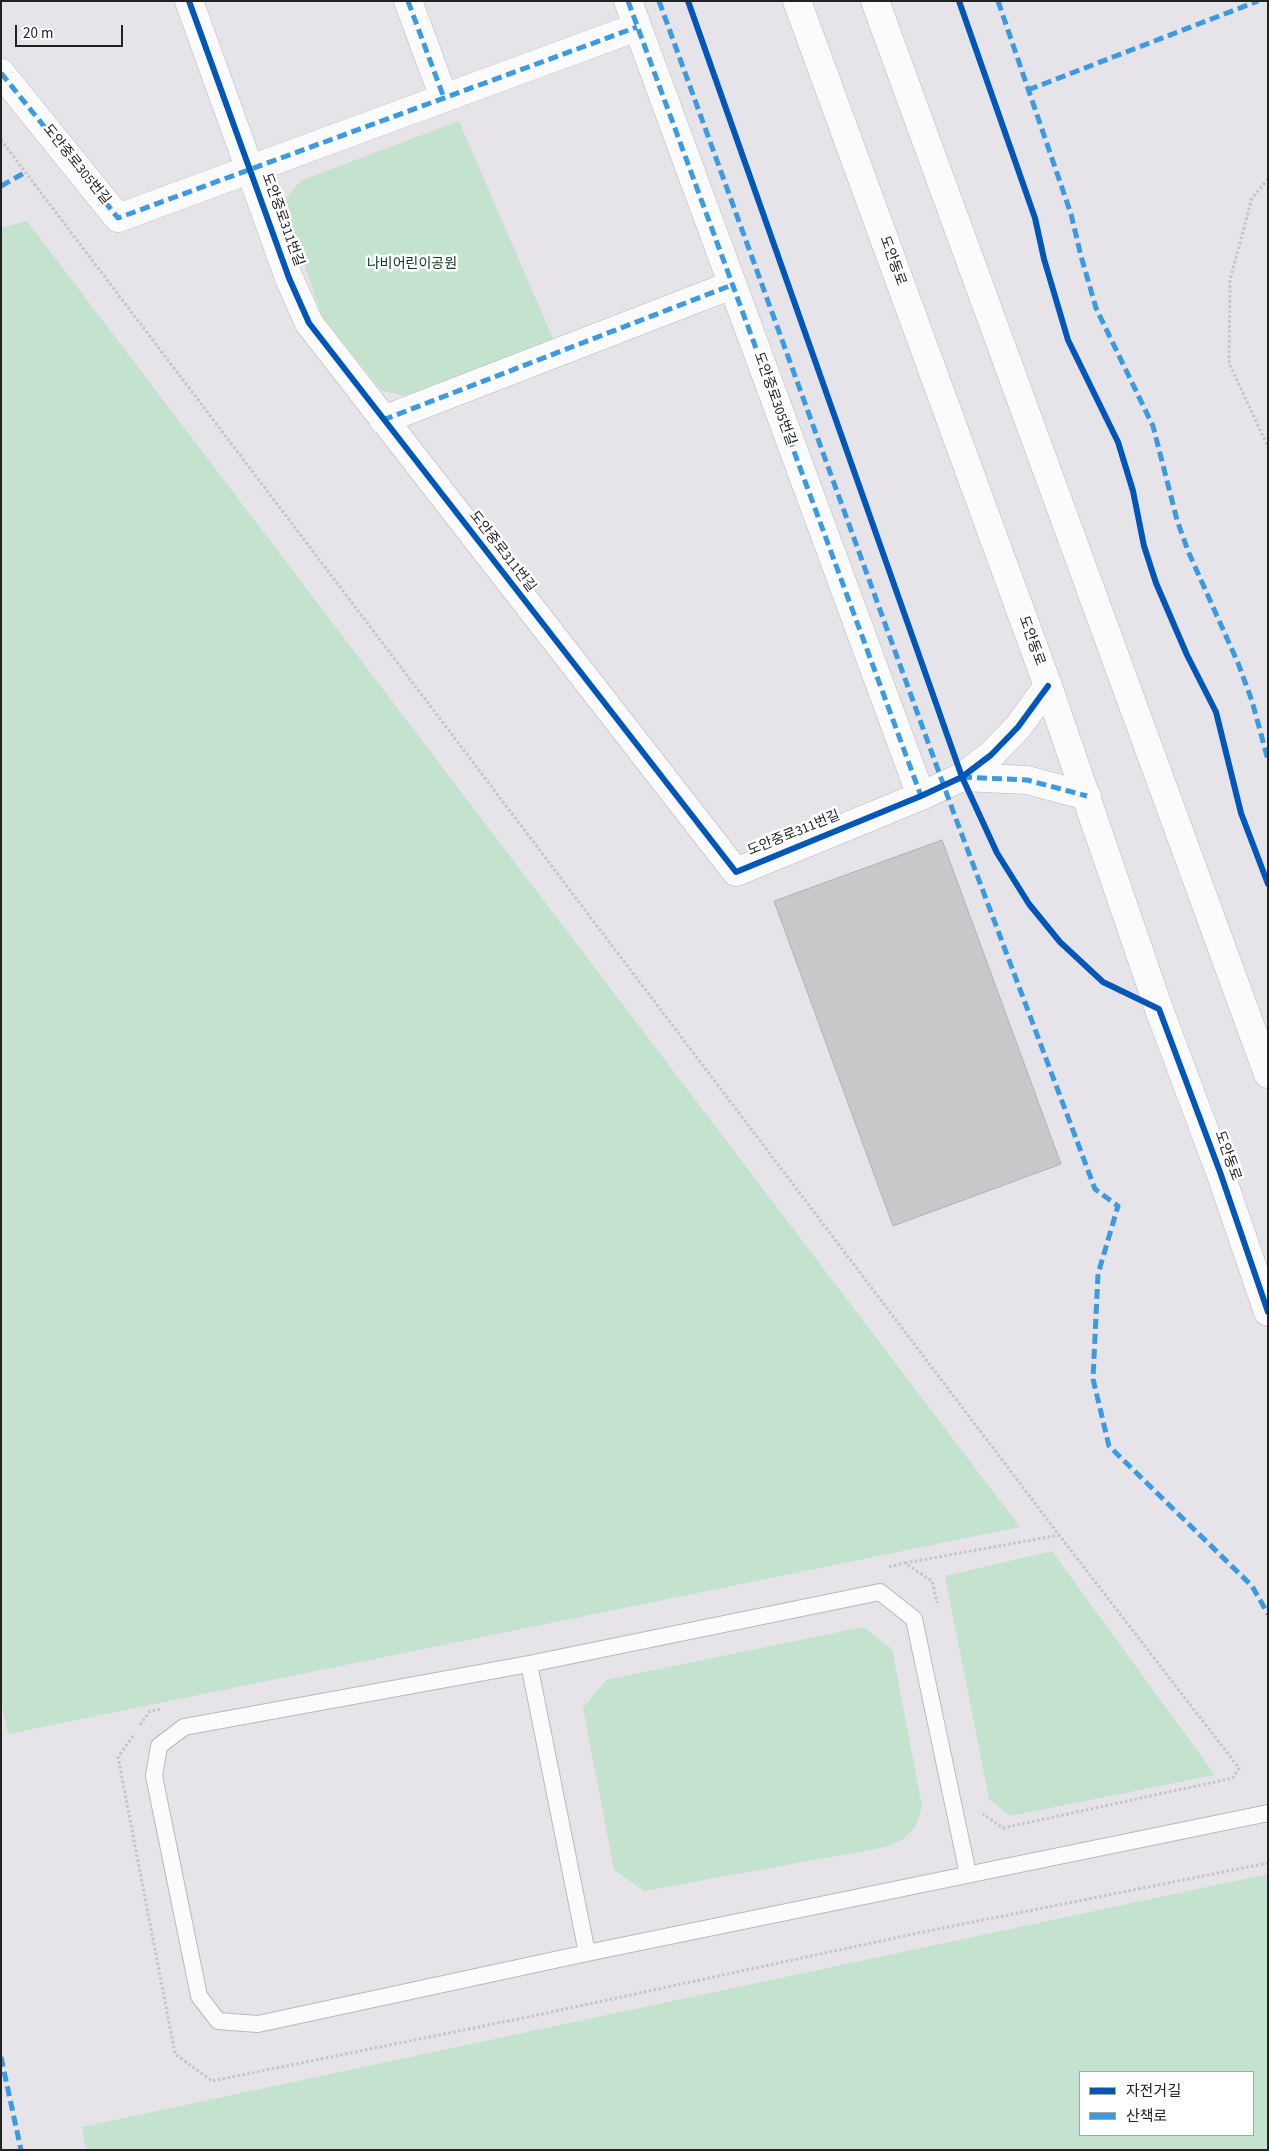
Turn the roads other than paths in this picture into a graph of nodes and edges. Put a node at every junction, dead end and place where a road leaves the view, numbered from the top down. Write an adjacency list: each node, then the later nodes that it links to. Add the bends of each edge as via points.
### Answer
1 (190, 1): 9 (street, 도안중로311번길)
2 (408, 1): 8 (street)
3 (628, 1): 6 (street, 도안중로305번길)
4 (796, 1): 12 (street, 도안동로)
5 (875, 1): 16 (street)
6 (637, 27): 8 (street); 10 (street, 도안중로305번길)
7 (1, 73): 9 (street, 도안중로305번길, via 118,218)
8 (444, 98): 9 (street)
9 (250, 170): 11 (street, 도안중로311번길, via 289,278 310,323)
10 (732, 285): 11 (street); 14 (street, 도안중로305번길)
11 (383, 420): 14 (street, 도안중로311번길, via 736,872)
12 (1048, 686): 13 (street, 도안중로311번길, via 1018,727 991,755); 15 (street, 도안동로)
13 (962, 777): 14 (street, 도안중로311번길); 15 (street, via 1026,780)
14 (921, 796)
15 (1087, 796): 17 (street, 도안동로, via 1159,1009)
16 (1268, 1074)
17 (1268, 1312)
18 (529, 1664): 20 (lane, via 880,1592 914,1619); 21 (lane); 21 (lane, via 184,1728 159,1746 154,1776 193,1976 199,1996 218,2020 258,2024)
19 (1268, 1813): 20 (lane)
20 (968, 1874): 21 (lane)
21 (587, 1953)

